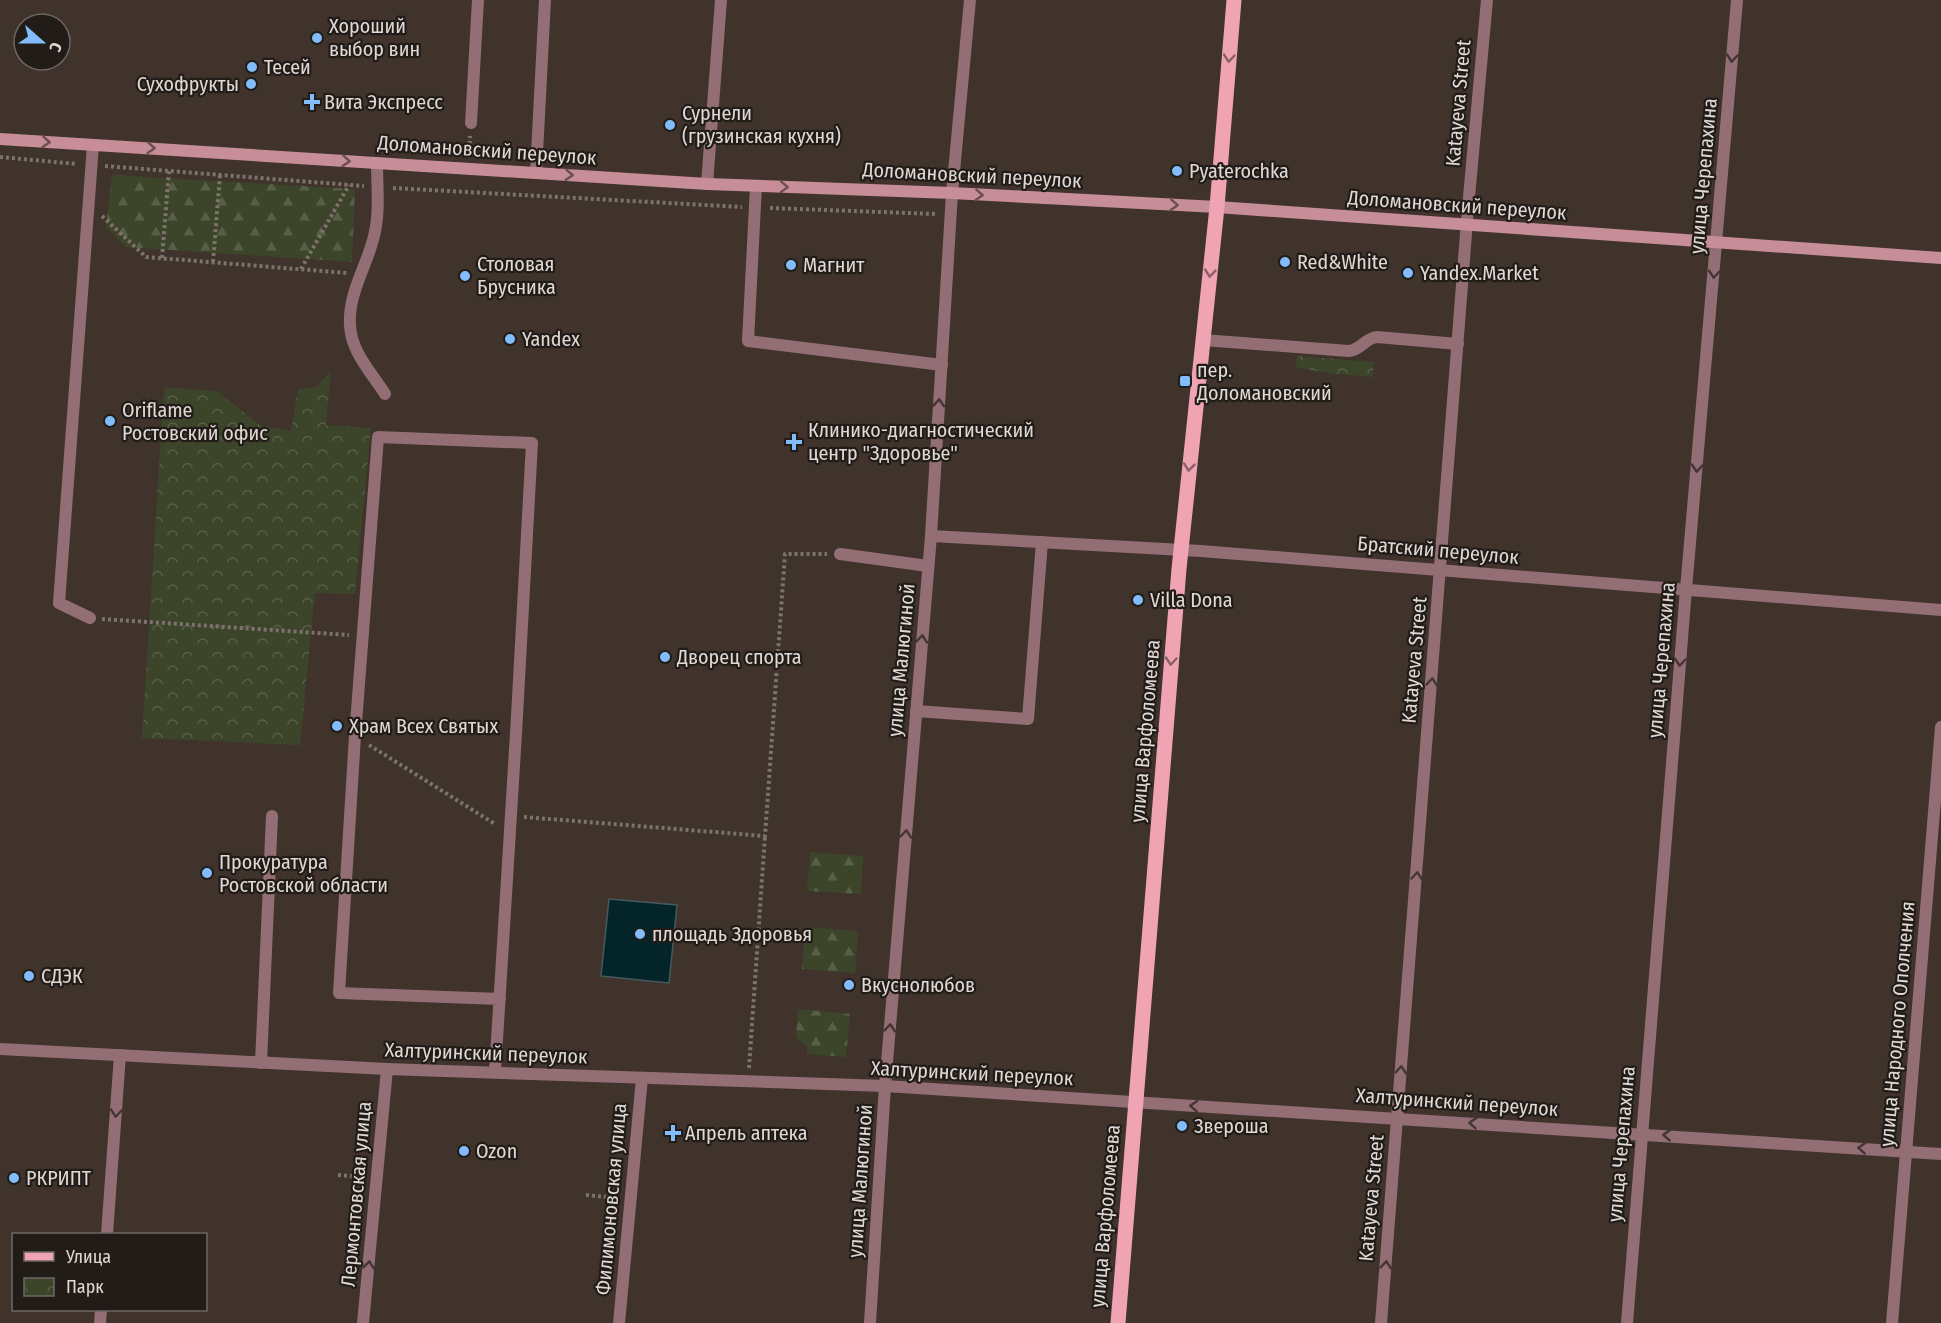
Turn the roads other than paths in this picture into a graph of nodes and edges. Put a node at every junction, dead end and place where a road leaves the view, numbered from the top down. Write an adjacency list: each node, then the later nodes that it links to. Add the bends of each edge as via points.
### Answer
1 (478, 0): 8 (street)
2 (545, 0): 12 (street)
3 (721, 0): 13 (street)
4 (970, 0): 15 (street, улица Малюгиной)
5 (1234, 0): 16 (main road, улица Варфоломеева, one-way to 16)
6 (1487, 0): 17 (street, Katayeva Street)
7 (1737, 0): 18 (street, улица Черепахина, one-way to 18)
8 (471, 123)
9 (0, 139): 10 (main road, Доломановский переулок, one-way to 10)
10 (93, 145): 11 (main road, Доломановский переулок, one-way to 11); 32 (street, via 59,603)
11 (377, 163): 12 (main road, Доломановский переулок); 23 (street, via 374,236 354,291 350,326 358,355)
12 (536, 173): 13 (main road, Доломановский переулок, one-way to 13)
13 (707, 184): 14 (main road, Доломановский переулок)
14 (756, 186): 15 (main road, Доломановский переулок, one-way to 15); 22 (street, via 748,340)
15 (952, 193): 16 (main road, Доломановский переулок, one-way to 16); 22 (street, улица Малюгиной)
16 (1217, 207): 17 (main road, Доломановский переулок); 20 (main road, улица Варфоломеева, one-way to 20)
17 (1467, 225): 18 (main road, Доломановский переулок); 21 (street, Katayeva Street)
18 (1717, 242): 19 (main road, Доломановский переулок); 30 (street, улица Черепахина, one-way to 30)
19 (1941, 258)
20 (1203, 340): 21 (street, via 1349,351 1377,337); 26 (main road, улица Варфоломеева, one-way to 26)
21 (1458, 344): 29 (street, Katayeva Street)
22 (942, 365): 24 (street, улица Малюгиной, one-way to 22)
23 (385, 394)
24 (931, 536): 25 (street, Братский переулок); 28 (street, улица Малюгиной)
25 (1042, 542): 26 (street, Братский переулок); 33 (street, via 1028,719)
26 (1181, 549): 29 (street, Братский переулок); 44 (main road, улица Варфоломеева, one-way to 44)
27 (840, 554): 28 (street)
28 (928, 566): 33 (street, улица Малюгиной, one-way to 28)
29 (1441, 570): 30 (street, Братский переулок); 45 (street, Katayeva Street, one-way to 29)
30 (1686, 589): 31 (street, Братский переулок); 46 (street, улица Черепахина, one-way to 46)
31 (1941, 610)
32 (90, 618)
33 (916, 711): 43 (street, улица Малюгиной, one-way to 33)
34 (1941, 727): 47 (street, улица Народного Ополчения)
35 (272, 816): 39 (street)
36 (500, 999): 36 (street, via 339,993 378,436 532,443); 41 (street)
37 (0, 1049): 38 (street, Халтуринский переулок)
38 (120, 1055): 39 (street, Халтуринский переулок); 49 (street, one-way to 49)
39 (261, 1063): 40 (street, Халтуринский переулок)
40 (387, 1069): 41 (street, Халтуринский переулок); 50 (street, Лермонтовская улица, one-way to 40)
41 (495, 1072): 42 (street, Халтуринский переулок)
42 (642, 1078): 43 (street, Халтуринский переулок); 51 (street, Филимоновская улица)
43 (885, 1086): 44 (street, Халтуринский переулок); 52 (street, улица Малюгиной)
44 (1136, 1102): 45 (street, Халтуринский переулок, one-way to 44); 53 (main road, улица Варфоломеева)
45 (1397, 1118): 46 (street, Халтуринский переулок, one-way to 45); 54 (street, Katayeva Street, one-way to 45)
46 (1641, 1134): 47 (street, Халтуринский переулок, one-way to 46); 55 (street, улица Черепахина)
47 (1906, 1151): 48 (street, Халтуринский переулок); 56 (street, улица Народного Ополчения)
48 (1941, 1154)
49 (106, 1233)
50 (363, 1323)
51 (619, 1323)
52 (870, 1323)
53 (1118, 1323)
54 (1381, 1323)
55 (1626, 1323)
56 (1892, 1323)

